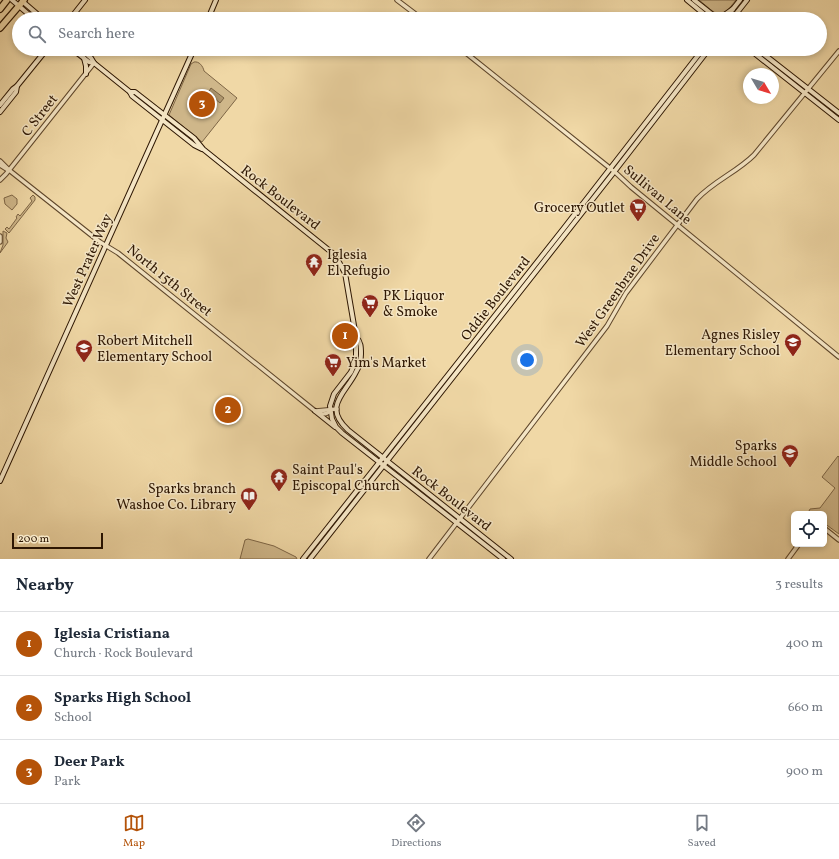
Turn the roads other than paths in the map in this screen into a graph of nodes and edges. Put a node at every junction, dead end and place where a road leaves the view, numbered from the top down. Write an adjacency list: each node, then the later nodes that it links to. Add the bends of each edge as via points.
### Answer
1 (12, 0): 11 (main road)
2 (85, 0): 17 (main road)
3 (216, 0): 18 (main road)
4 (397, 0): 19 (street)
5 (686, 0): 20 (main road)
6 (694, 0): 21 (main road)
7 (740, 0): 13 (main road)
8 (747, 0): 24 (main road)
9 (6, 1): 12 (highway)
10 (23, 1): 11 (highway); 16 (main road)
11 (19, 7): 14 (highway); 15 (main road)
12 (0, 9)
13 (734, 9): 22 (main road); 23 (main road)
14 (14, 12)
15 (25, 12)
16 (35, 12)
17 (76, 12)
18 (211, 12)
19 (413, 12)
20 (701, 12)
21 (709, 12)
22 (729, 12)
23 (732, 12)
24 (738, 12)
25 (12, 15): 26 (highway)
26 (0, 28)
27 (839, 51): 41 (street, West Greenbrae Drive)
28 (41, 56): 40 (main road)
29 (81, 56): 37 (main road, Rock Boulevard)
30 (90, 56): 38 (main road, Rock Boulevard)
31 (191, 56): 47 (main road, West Prater Way)
32 (470, 56): 53 (street, Sullivan Lane)
33 (698, 56): 53 (main road, Oddie Boulevard)
34 (704, 56): 55 (main road, Oddie Boulevard)
35 (758, 56): 43 (main road)
36 (765, 56): 41 (main road)
37 (83, 58): 38 (main road, Rock Boulevard); 39 (main road)
38 (94, 63): 39 (street, C Street); 42 (main road, Rock Boulevard)
39 (86, 74): 54 (street, C Street)
40 (17, 86): 44 (main road); 45 (main road, via 16,92)
41 (808, 89): 43 (street, West Greenbrae Drive); 46 (main road)
42 (130, 92): 47 (main road, Rock Boulevard, via 135,92); 48 (main road, Rock Boulevard)
43 (805, 93): 49 (main road); 57 (street, West Greenbrae Drive, via 754,155 702,193)
44 (0, 105)
45 (0, 112)
46 (839, 113)
47 (165, 115): 48 (main road, West Prater Way); 50 (main road, Rock Boulevard, via 194,138)
48 (162, 120): 50 (main road, Rock Boulevard); 60 (main road, West Prater Way)
49 (839, 120)
50 (203, 149): 61 (main road, Rock Boulevard, via 335,255 344,273)
51 (0, 161): 54 (street, North 15th Street)
52 (0, 166): 54 (street, North 15th Street)
53 (610, 168): 55 (street, Sullivan Lane); 67 (main road, Oddie Boulevard)
54 (9, 170): 56 (street, C Street); 60 (street, North 15th Street)
55 (614, 172): 57 (street, Sullivan Lane); 68 (main road, Oddie Boulevard)
56 (0, 180)
57 (677, 225): 62 (street, Sullivan Lane); 72 (street, West Greenbrae Drive, via 626,293 607,326)
58 (0, 236): 59 (street)
59 (0, 242)
60 (106, 245): 64 (street, North 15th Street); 71 (main road, West Prater Way)
61 (356, 336): 63 (main road, Rock Boulevard, via 361,346 360,363 354,376 340,394); 65 (main road, Rock Boulevard, via 354,365 334,394)
62 (839, 357)
63 (337, 410): 65 (street); 67 (main road, Rock Boulevard, via 344,426)
64 (315, 411): 65 (street); 66 (main road)
65 (330, 411): 66 (main road, Rock Boulevard)
66 (338, 430): 69 (main road, Rock Boulevard)
67 (383, 458): 68 (main road, Rock Boulevard); 69 (main road, Oddie Boulevard)
68 (387, 461): 70 (main road, Oddie Boulevard); 72 (main road, Rock Boulevard)
69 (380, 462): 70 (main road, Rock Boulevard); 77 (main road, Oddie Boulevard)
70 (384, 465): 73 (main road, Rock Boulevard); 78 (main road, Oddie Boulevard)
71 (0, 481)
72 (461, 519): 73 (street, West Greenbrae Drive); 81 (main road, Rock Boulevard)
73 (458, 523): 79 (street, West Greenbrae Drive); 80 (main road, Rock Boulevard)
74 (827, 530): 75 (street)
75 (839, 540)
76 (797, 547): 82 (street)
77 (303, 559)
78 (310, 559)
79 (429, 559)
80 (503, 559)
81 (511, 559)
82 (788, 559)

